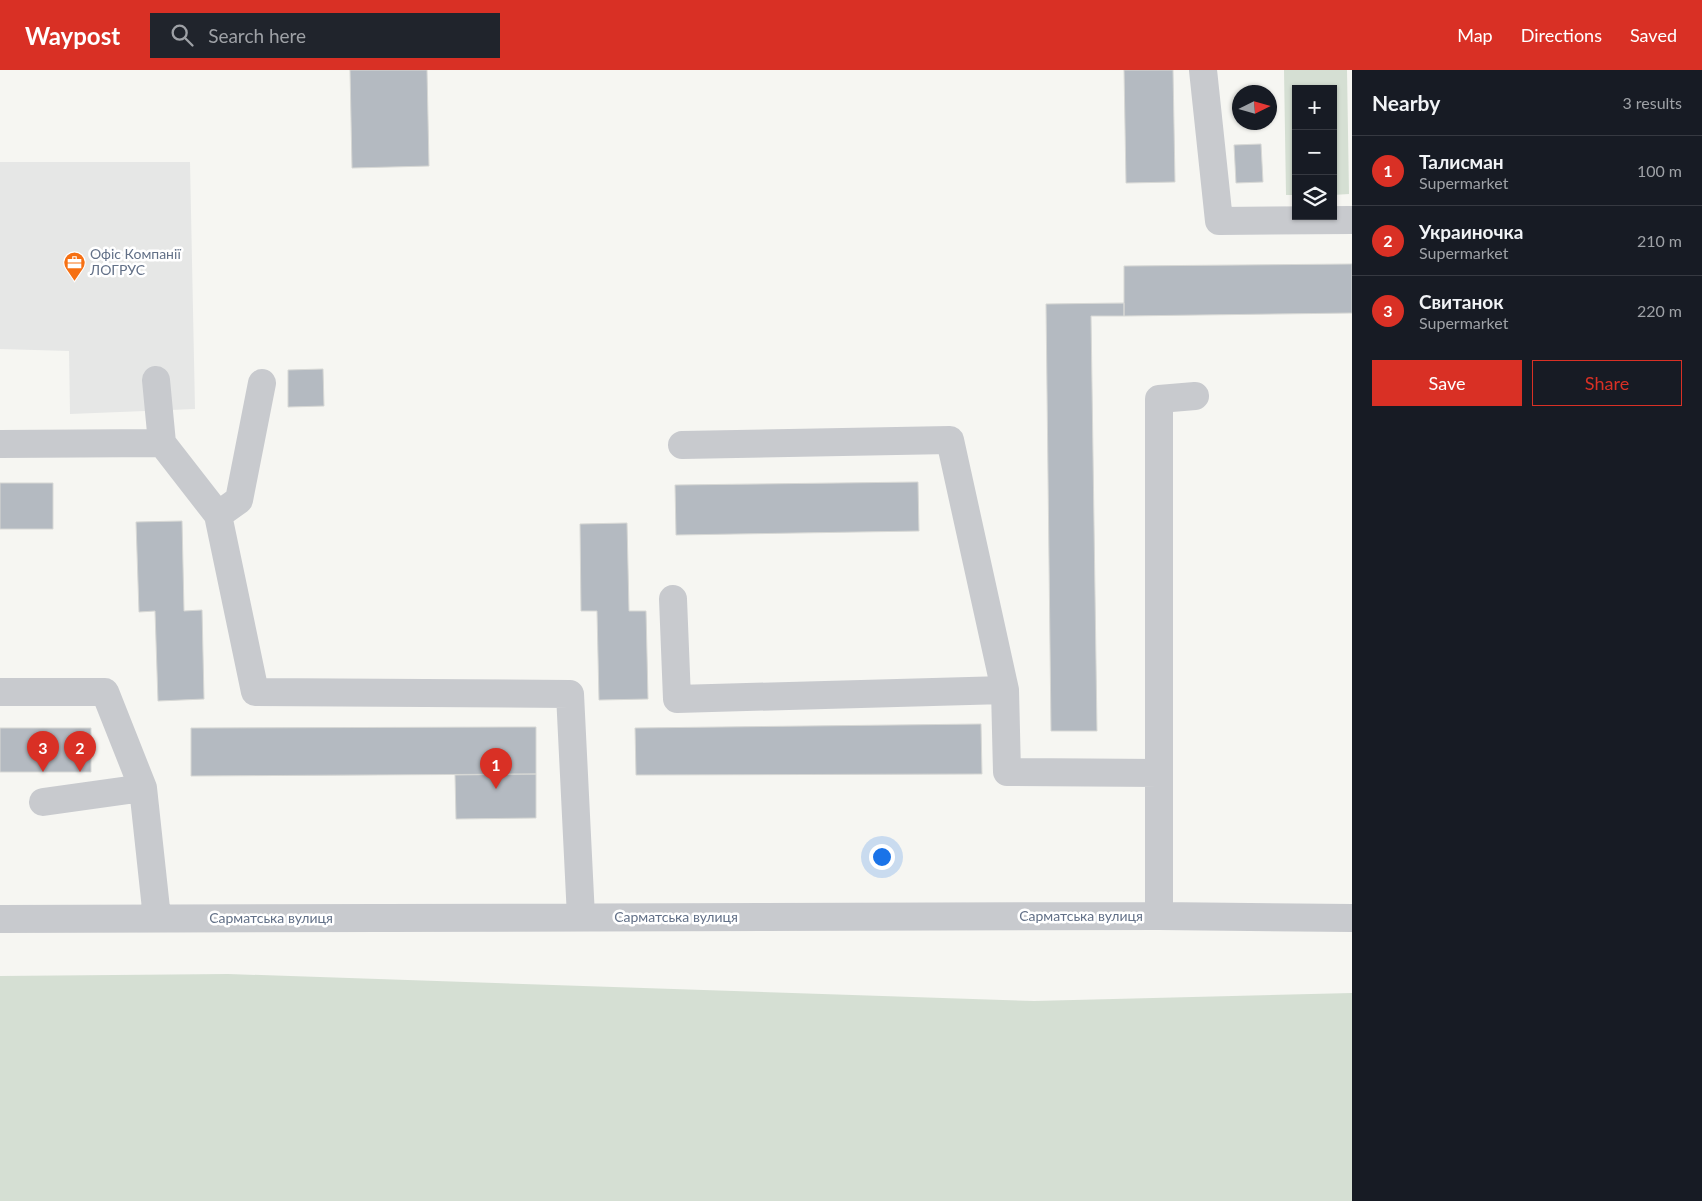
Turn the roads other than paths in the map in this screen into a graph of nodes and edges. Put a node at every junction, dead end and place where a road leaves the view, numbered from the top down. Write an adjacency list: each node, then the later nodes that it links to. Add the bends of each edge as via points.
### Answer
1 (1203, 70): 2 (street, via 1219,221)
2 (1352, 220)
3 (156, 380): 6 (street)
4 (262, 384): 9 (street, via 239,500)
5 (1195, 396): 13 (street, via 1159,399)
6 (162, 443): 7 (street); 9 (street)
7 (0, 444)
8 (682, 445): 11 (street, via 950,440)
9 (218, 515): 17 (street, via 255,692 570,694)
10 (673, 599): 11 (street, via 677,699)
11 (1005, 690): 13 (street, via 1007,772)
12 (0, 692): 14 (street, via 105,692)
13 (1159, 773): 16 (street)
14 (143, 788): 15 (street); 18 (street)
15 (43, 802)
16 (1159, 916): 17 (street, Сарматська вулиця); 19 (street, Сарматська вулиця)
17 (581, 917): 18 (street, Сарматська вулиця)
18 (157, 918): 20 (street, Сарматська вулиця)
19 (1352, 918)
20 (0, 919)

